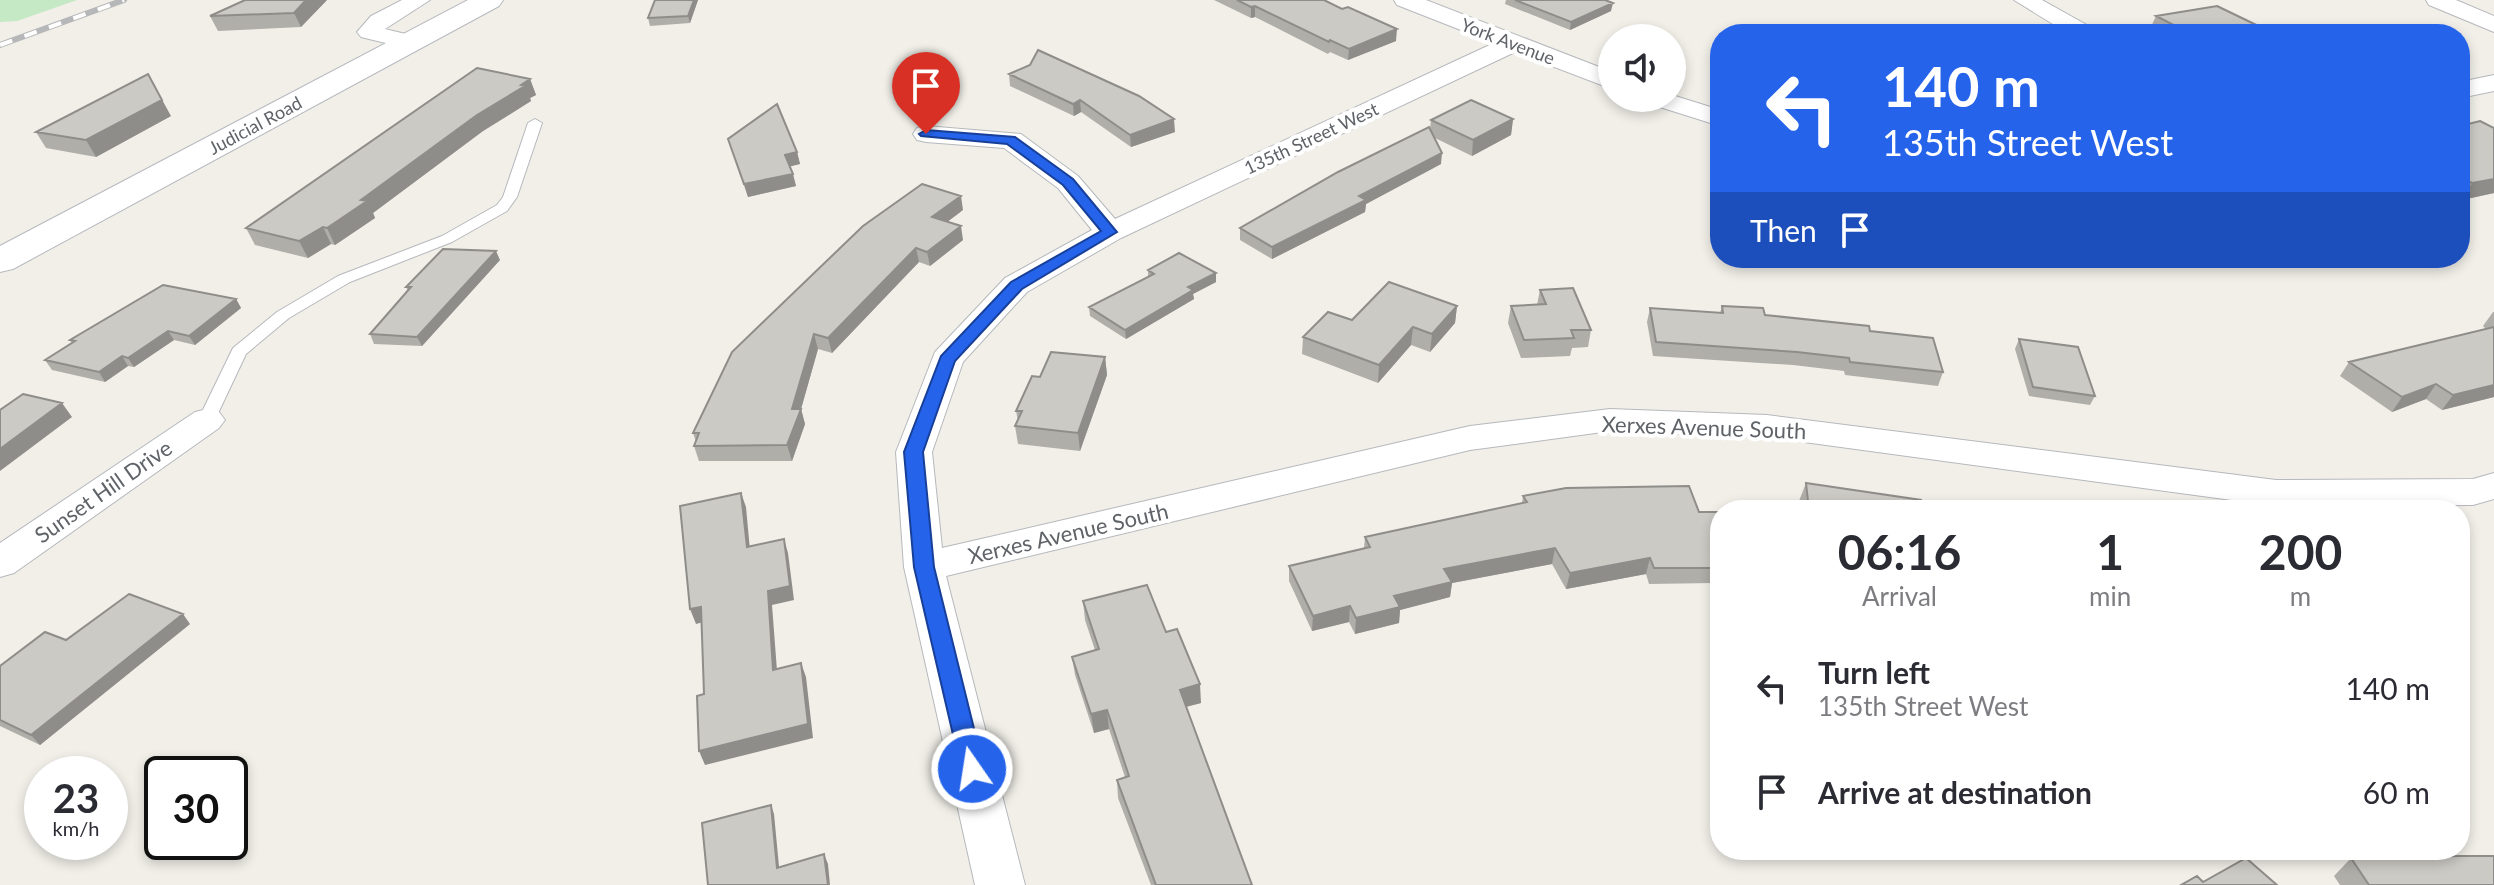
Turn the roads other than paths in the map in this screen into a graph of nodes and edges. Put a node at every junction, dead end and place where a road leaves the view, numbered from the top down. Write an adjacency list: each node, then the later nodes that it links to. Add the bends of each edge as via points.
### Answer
1 (419, 0): 8 (street, via 369,32)
2 (489, 0): 8 (street, Judicial Road)
3 (1405, 0): 9 (street, York Avenue)
4 (2025, 0): 6 (street)
5 (2437, 0): 7 (street)
6 (2068, 24)
7 (2494, 25)
8 (410, 42): 18 (street, Judicial Road)
9 (1512, 44): 10 (street, York Avenue); 17 (street, 135th Street West)
10 (1598, 76)
11 (2494, 83): 12 (street)
12 (2470, 88)
13 (1686, 107): 14 (street)
14 (1710, 115)
15 (535, 123): 19 (lane, via 502,208 447,239 344,279 283,315 239,352)
16 (926, 134): 17 (street, via 1011,140 1068,182)
17 (1110, 232): 22 (street, 135th Street West, via 1016,285 947,359 914,452)
18 (7, 252)
19 (207, 420): 21 (street, Sunset Hill Drive)
20 (2494, 486): 22 (street, Xerxes Avenue South, via 2473,492 2276,493 1767,426 1610,420 1470,438)
21 (0, 563)
22 (924, 567): 23 (street, 135th Street West)
23 (1000, 885)

